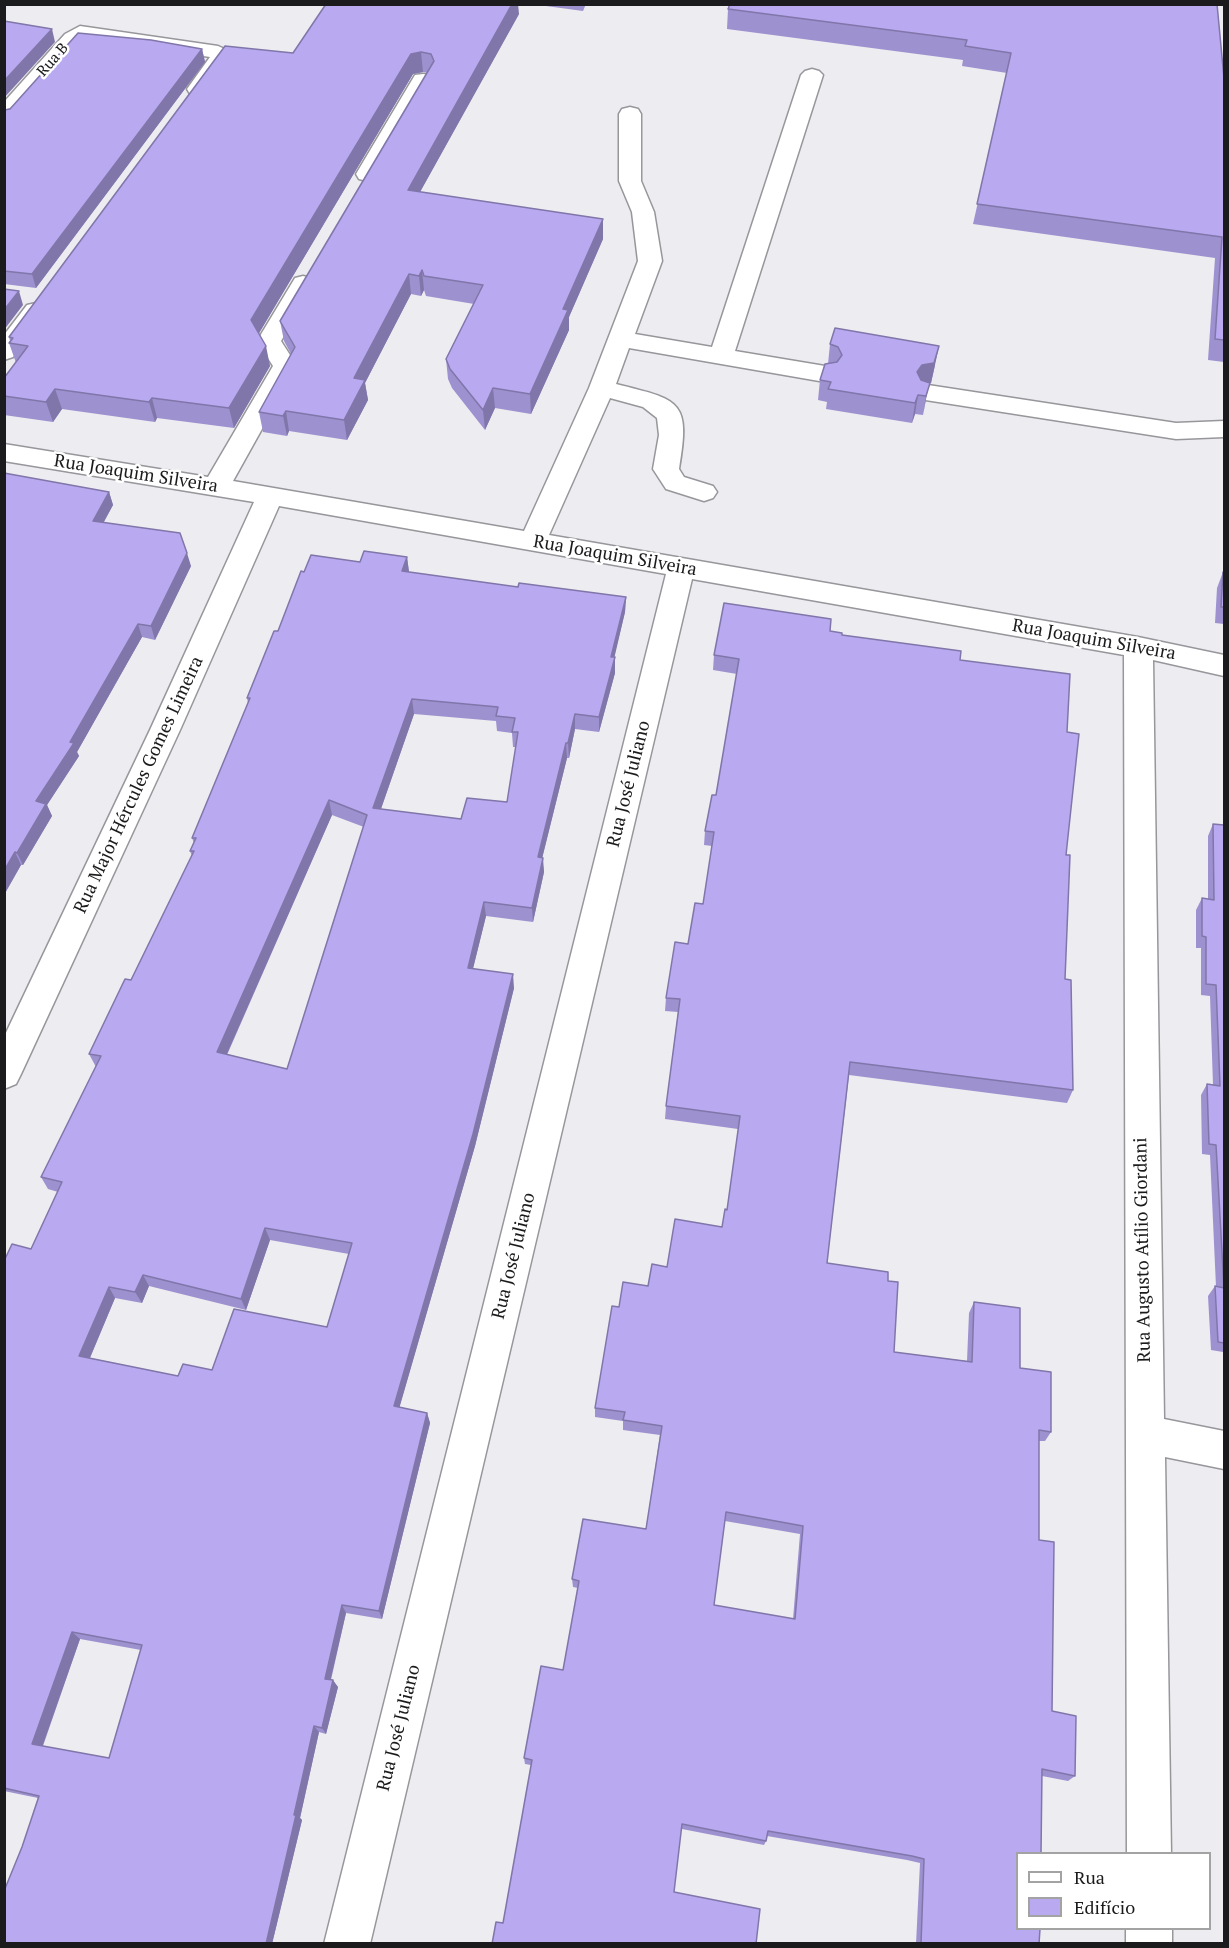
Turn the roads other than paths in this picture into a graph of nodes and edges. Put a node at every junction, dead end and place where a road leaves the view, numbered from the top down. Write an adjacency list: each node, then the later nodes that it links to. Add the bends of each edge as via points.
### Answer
1 (813, 75): 11 (street)
2 (423, 80): 6 (street)
3 (185, 107): 5 (street, Rua B, via 220,54 80,33)
4 (630, 114): 9 (street, via 630,181 643,212 651,261)
5 (4, 116)
6 (358, 190)
7 (316, 261): 17 (street, via 269,340 285,366)
8 (15, 294): 10 (street, via 49,294)
9 (621, 339): 11 (street); 13 (street)
10 (4, 352)
11 (721, 357): 12 (street)
12 (825, 374)
13 (602, 388): 18 (street, via 652,401 670,415 672,435 666,469 675,483); 20 (street)
14 (928, 393): 15 (street, via 1176,431)
15 (1224, 429)
16 (4, 452): 17 (street, Rua Joaquim Silveira)
17 (216, 487): 19 (street, Rua Joaquim Silveira)
18 (704, 492)
19 (270, 495): 20 (street, Rua Joaquim Silveira); 24 (street, Rua Major Hércules Gomes Limeira)
20 (533, 541): 21 (street, Rua Joaquim Silveira)
21 (681, 569): 22 (street, Rua Joaquim Silveira); 28 (street, Rua José Juliano)
22 (1138, 647): 23 (street, Rua Joaquim Silveira); 25 (street, Rua Augusto Atílio Giordani)
23 (1224, 664)
24 (4, 1074)
25 (1144, 1434): 26 (street); 27 (street, Rua Augusto Atílio Giordani)
26 (1224, 1450)
27 (1149, 1852)
28 (347, 1944)

